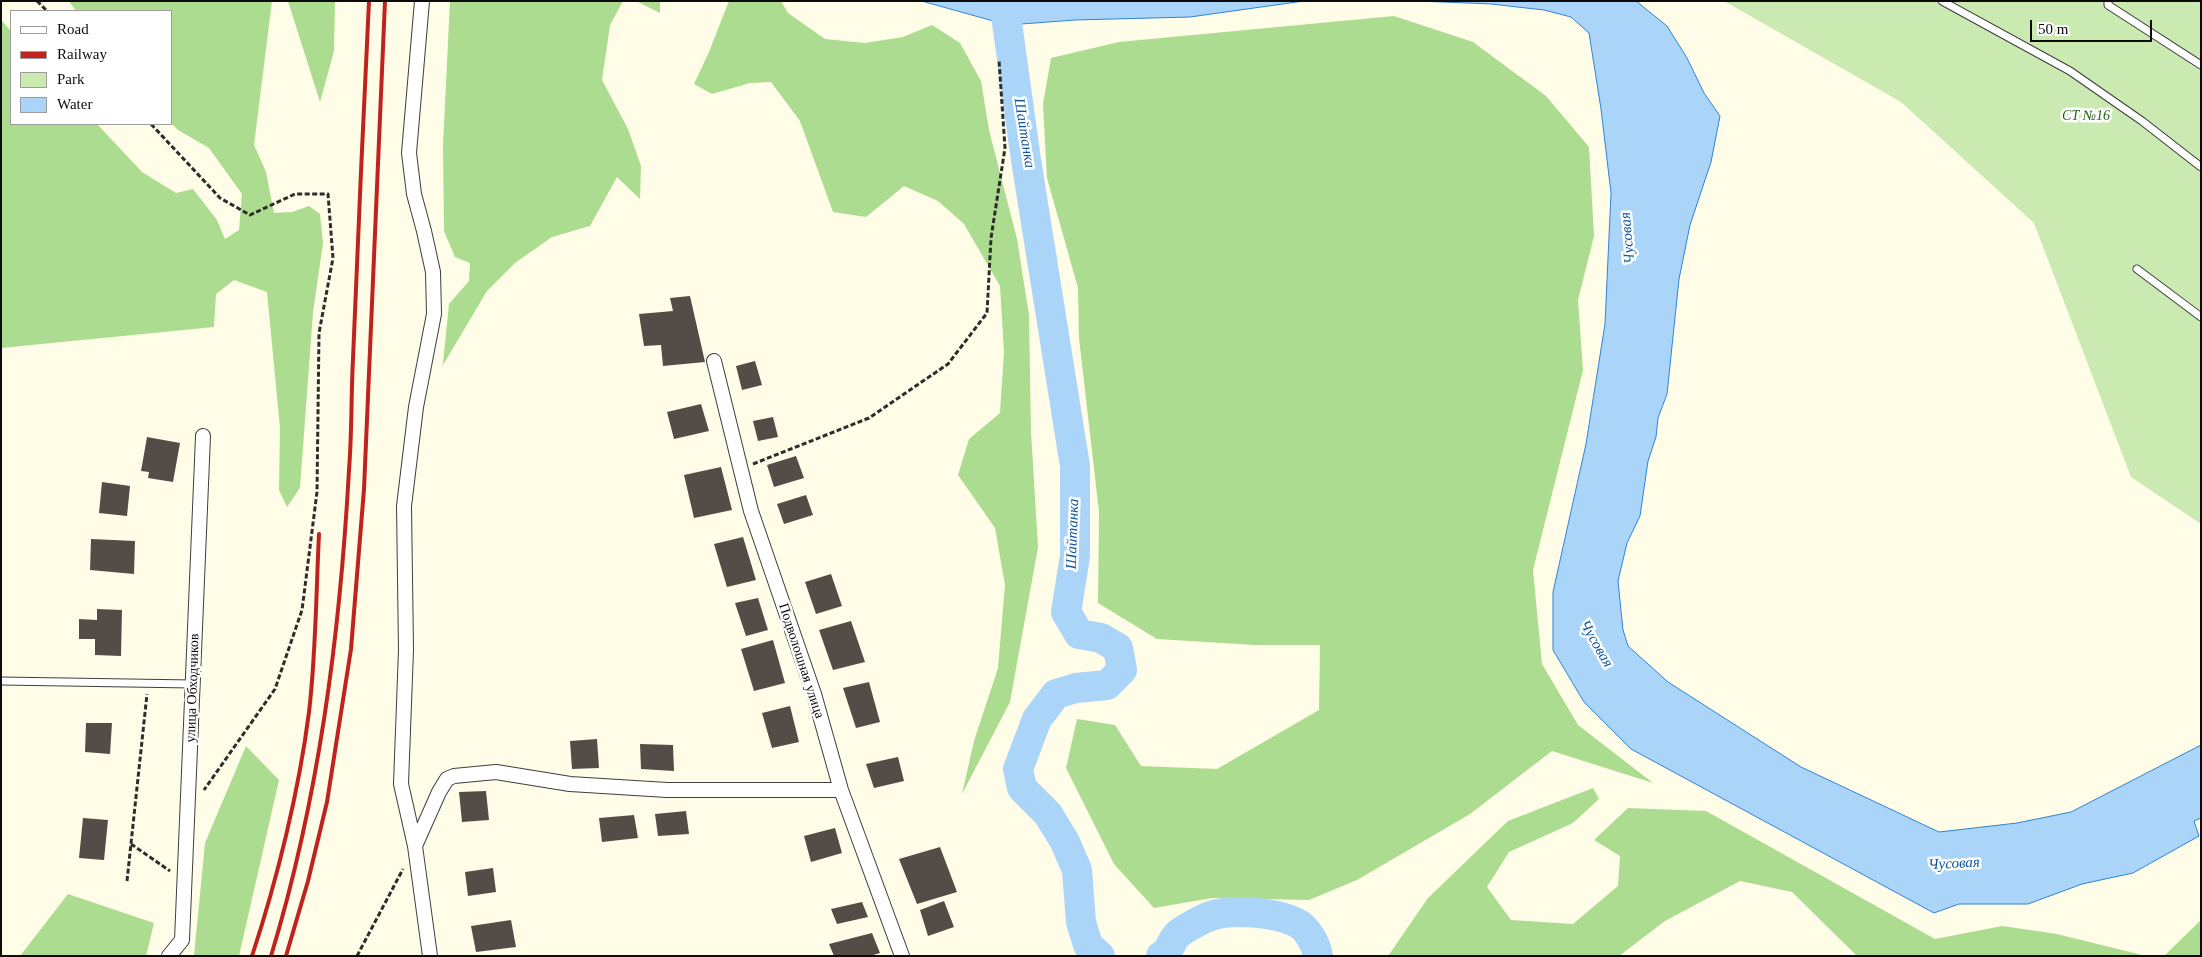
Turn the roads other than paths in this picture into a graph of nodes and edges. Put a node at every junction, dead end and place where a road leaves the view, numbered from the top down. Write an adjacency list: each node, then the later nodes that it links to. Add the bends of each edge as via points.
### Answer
1 (422, 1): 13 (street, via 409,153 414,194 433,272 434,314 416,407 404,506 406,650 401,784)
2 (1942, 1): 5 (lane, via 2070,71)
3 (2108, 1): 4 (lane, via 2108,5)
4 (2201, 65)
5 (2201, 167)
6 (2137, 269): 7 (lane)
7 (2201, 317)
8 (714, 361): 12 (street, Подволошная улица, via 751,512 814,694)
9 (203, 436): 11 (street, улица Обходчиков)
10 (1, 681): 11 (lane)
11 (193, 684): 14 (street, улица Обходчиков, via 182,940)
12 (841, 790): 13 (street, via 667,790 570,784 496,772 454,776 447,779 439,792); 16 (street, Подволошная улица)
13 (415, 846): 15 (street)
14 (169, 956)
15 (430, 956)
16 (902, 956)

